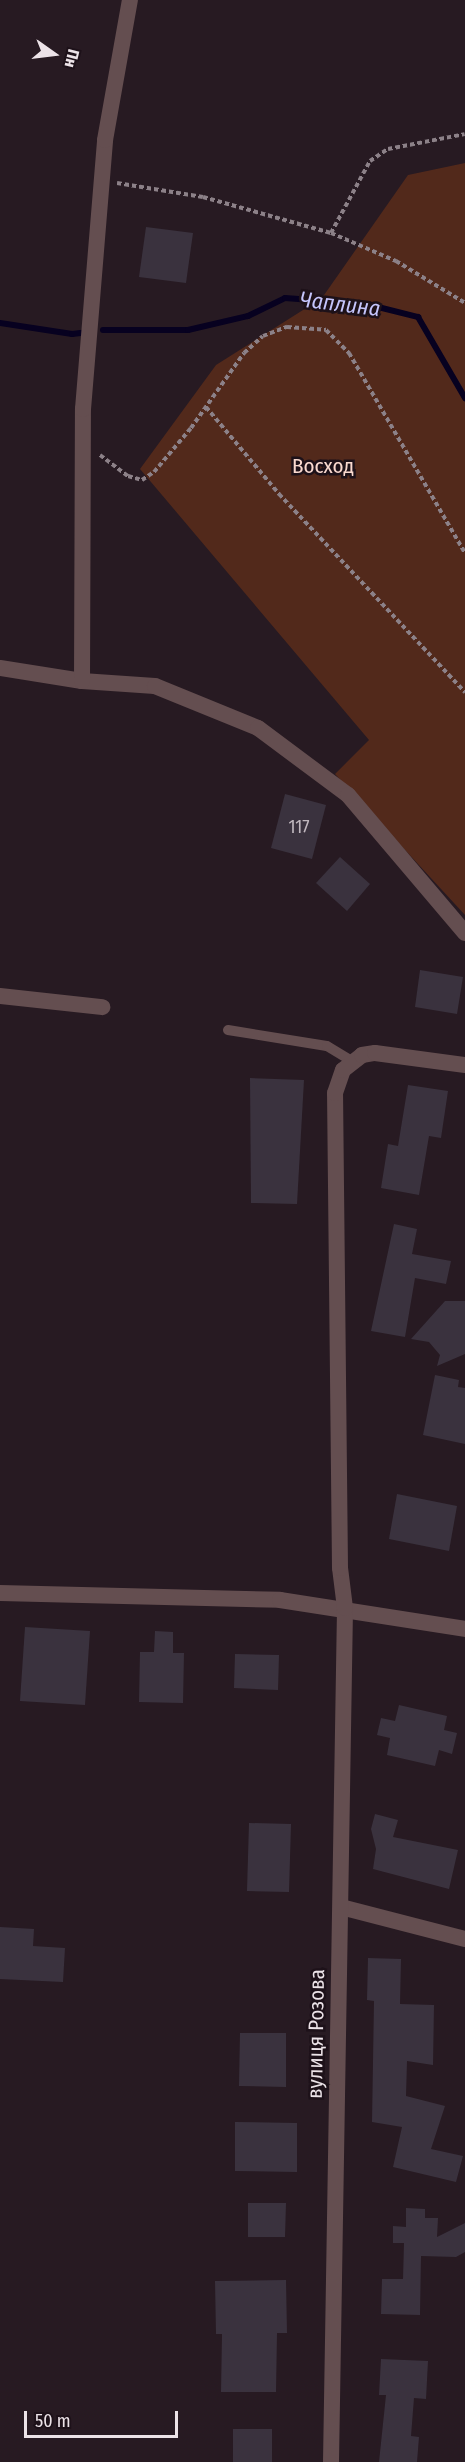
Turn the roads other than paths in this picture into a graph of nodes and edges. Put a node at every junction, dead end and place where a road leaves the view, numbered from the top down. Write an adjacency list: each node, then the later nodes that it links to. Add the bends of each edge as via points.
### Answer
1 (130, 0): 3 (street, via 105,140 82,442)
2 (0, 668): 3 (street)
3 (82, 681): 4 (street, via 155,686 258,728 348,795)
4 (465, 933)
5 (0, 996): 6 (street)
6 (102, 1007)
7 (228, 1030): 8 (lane, via 327,1046)
8 (351, 1061): 9 (street, via 375,1053); 11 (street, вулиця Розова, via 340,1076 335,1093 340,1568)
9 (465, 1065)
10 (0, 1593): 11 (street, via 280,1600)
11 (345, 1608): 12 (street); 13 (street, вулиця Розова)
12 (465, 1629)
13 (341, 1907): 14 (street); 15 (street, вулиця Розова)
14 (465, 1939)
15 (331, 2462)

